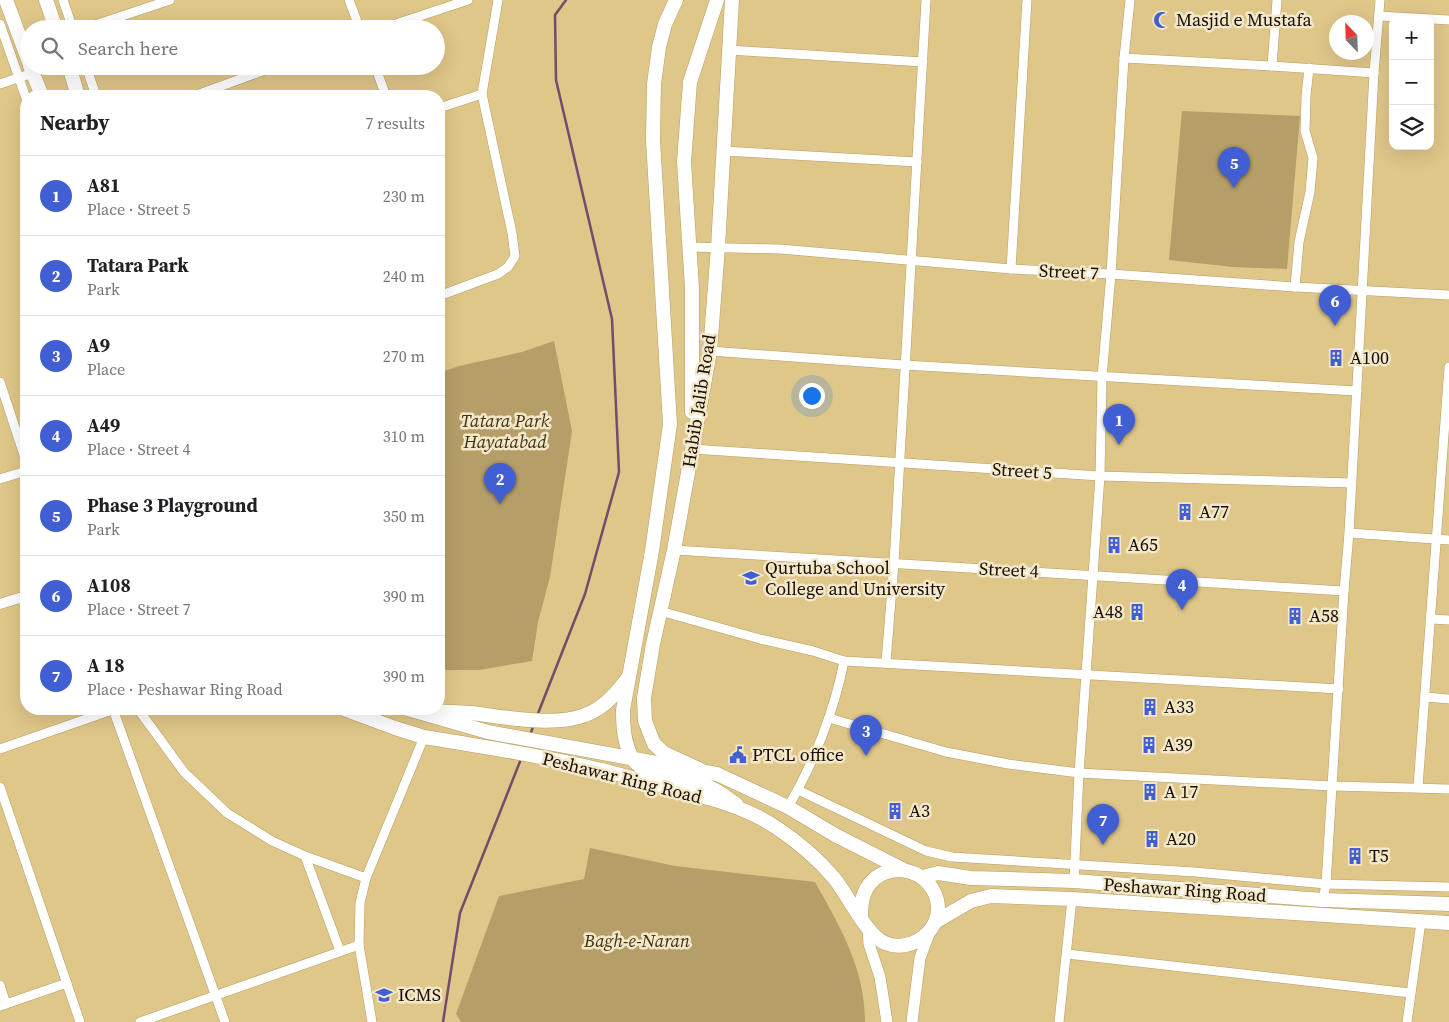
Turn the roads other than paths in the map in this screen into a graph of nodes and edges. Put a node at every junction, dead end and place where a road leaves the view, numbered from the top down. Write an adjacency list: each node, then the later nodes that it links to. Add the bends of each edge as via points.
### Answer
1 (6, 0): 24 (main road)
2 (46, 0): 17 (main road)
3 (63, 0): 18 (street)
4 (170, 0): 19 (street)
5 (349, 0): 20 (street)
6 (468, 0): 21 (street)
7 (498, 0): 45 (street)
8 (676, 0): 65 (main road, via 659,48 654,84 653,140)
9 (717, 0): 50 (main road, via 690,82 684,162)
10 (732, 0): 25 (main road, Habib Jalib Road)
11 (926, 0): 27 (street)
12 (1027, 0): 52 (street)
13 (1130, 0): 26 (street)
14 (1277, 0): 28 (street)
15 (1380, 0): 16 (street)
16 (1379, 16): 22 (street); 30 (street)
17 (53, 20)
18 (71, 20)
19 (110, 20)
20 (357, 20)
21 (408, 20)
22 (1449, 20)
23 (0, 24): 37 (street)
24 (20, 38)
25 (729, 50): 27 (street); 47 (main road, Habib Jalib Road)
26 (1124, 58): 28 (street); 53 (street)
27 (923, 62): 48 (street)
28 (1272, 66): 29 (street)
29 (1309, 68): 30 (street); 54 (street, via 1305,131 1313,158 1310,192 1299,242)
30 (1374, 73): 55 (street)
31 (21, 75): 37 (street)
32 (34, 75): 40 (main road)
33 (72, 75): 41 (main road)
34 (89, 75): 42 (street)
35 (251, 75): 43 (street)
36 (378, 75): 44 (street)
37 (19, 77): 38 (street); 39 (street)
38 (0, 84)
39 (23, 90)
40 (40, 90)
41 (76, 90)
42 (94, 90)
43 (210, 90)
44 (384, 90)
45 (482, 94): 46 (street); 56 (street, via 515,256 498,274)
46 (445, 106)
47 (723, 151): 48 (street); 49 (main road, Habib Jalib Road)
48 (917, 162): 51 (street)
49 (718, 247): 50 (street, Street 7); 51 (street, Street 7, via 780,249); 58 (main road, Habib Jalib Road)
50 (689, 248): 64 (main road)
51 (911, 262): 52 (street, Street 7); 59 (street)
52 (1011, 270): 53 (street, Street 7)
53 (1111, 274): 54 (street, Street 7); 61 (street)
54 (1296, 287): 55 (street, Street 7)
55 (1362, 291): 57 (street, Street 7); 63 (street)
56 (445, 294)
57 (1449, 295)
58 (710, 351): 59 (street); 67 (main road, Habib Jalib Road)
59 (904, 365): 61 (street); 68 (street)
60 (1449, 367): 74 (street)
61 (1102, 377): 63 (street); 70 (street)
62 (0, 382): 66 (street)
63 (1357, 391): 72 (street)
64 (692, 405): 65 (main road); 67 (main road)
65 (669, 409): 88 (main road, via 670,424 652,551)
66 (20, 443)
67 (692, 449): 68 (street, Street 5); 76 (main road, Habib Jalib Road)
68 (899, 463): 70 (street, Street 5); 77 (street)
69 (20, 473): 71 (street)
70 (1100, 476): 72 (street, Street 5); 78 (street)
71 (0, 479)
72 (1352, 483): 73 (street)
73 (1349, 533): 74 (street); 79 (street)
74 (1436, 539): 75 (street); 83 (street)
75 (1449, 540)
76 (674, 550): 77 (street, Street 4); 82 (main road, Habib Jalib Road)
77 (894, 563): 78 (street, Street 4); 86 (street)
78 (1094, 575): 79 (street, Street 4); 87 (street)
79 (1344, 590): 89 (street)
80 (20, 598): 81 (street)
81 (0, 604)
82 (660, 611): 85 (street); 102 (main road, Habib Jalib Road, via 644,698 645,721 658,748)
83 (1432, 619): 84 (street); 90 (street)
84 (1449, 620)
85 (844, 661): 86 (street); 98 (street)
86 (886, 662): 87 (street)
87 (1087, 674): 89 (street); 103 (street)
88 (628, 678): 92 (main road, via 599,708 569,720); 101 (main road, via 623,731)
89 (1339, 689): 105 (street)
90 (1426, 697): 91 (street); 106 (street)
91 (1449, 699)
92 (445, 712)
93 (97, 715): 100 (street)
94 (116, 715): 132 (street)
95 (142, 715): 111 (street, via 184,772 227,813 272,841)
96 (362, 715): 99 (main road, Peshawar Ring Road)
97 (430, 715): 101 (main road, Peshawar Ring Road, via 488,732)
98 (829, 718): 103 (street, via 946,752); 108 (street)
99 (424, 736): 110 (main road, Peshawar Ring Road, via 576,765 686,791); 115 (street)
100 (0, 749)
101 (632, 758): 102 (main road, Peshawar Ring Road); 110 (main road, via 638,767 648,772 693,780 720,792)
102 (699, 770): 109 (main road, Peshawar Ring Road, via 724,776)
103 (1079, 773): 105 (street); 112 (street)
104 (0, 786): 129 (street)
105 (1332, 786): 106 (street); 117 (street)
106 (1418, 788): 107 (street)
107 (1449, 789)
108 (798, 790): 109 (street); 112 (street, via 926,850 952,856)
109 (788, 807): 113 (main road, Peshawar Ring Road, via 835,836)
110 (745, 810): 123 (main road, Peshawar Ring Road, via 776,827 806,850 834,879)
111 (305, 856): 115 (street); 127 (street)
112 (1076, 865): 116 (street); 117 (street)
113 (904, 870): 114 (main road); 123 (main road, via 885,872 869,885 861,903)
114 (923, 877): 116 (main road, Peshawar Ring Road, via 938,873 971,878); 125 (main road, via 938,902)
115 (366, 878): 126 (street, via 360,903)
116 (1074, 881): 120 (main road, Peshawar Ring Road)
117 (1326, 884): 118 (street); 120 (street)
118 (1449, 887)
119 (1072, 899): 122 (main road, Peshawar Ring Road); 125 (main road, Peshawar Ring Road, via 991,896 971,901); 128 (street)
120 (1323, 900): 121 (main road, Peshawar Ring Road)
121 (1449, 904)
122 (1421, 922): 124 (main road, Peshawar Ring Road); 131 (street)
123 (864, 923): 125 (main road, via 876,938 895,946 914,943); 138 (main road, via 880,977)
124 (1449, 923)
125 (933, 926): 139 (main road, via 920,958)
126 (359, 945): 127 (street); 137 (street)
127 (340, 951): 132 (street)
128 (1067, 954): 131 (street); 140 (street)
129 (67, 983): 133 (street); 134 (street)
130 (0, 985): 133 (street)
131 (1410, 993): 141 (street)
132 (216, 996): 135 (street); 136 (street)
133 (3, 1005)
134 (80, 1022)
135 (140, 1022)
136 (225, 1022)
137 (372, 1022)
138 (887, 1022)
139 (912, 1022)
140 (1059, 1022)
141 (1407, 1022)

